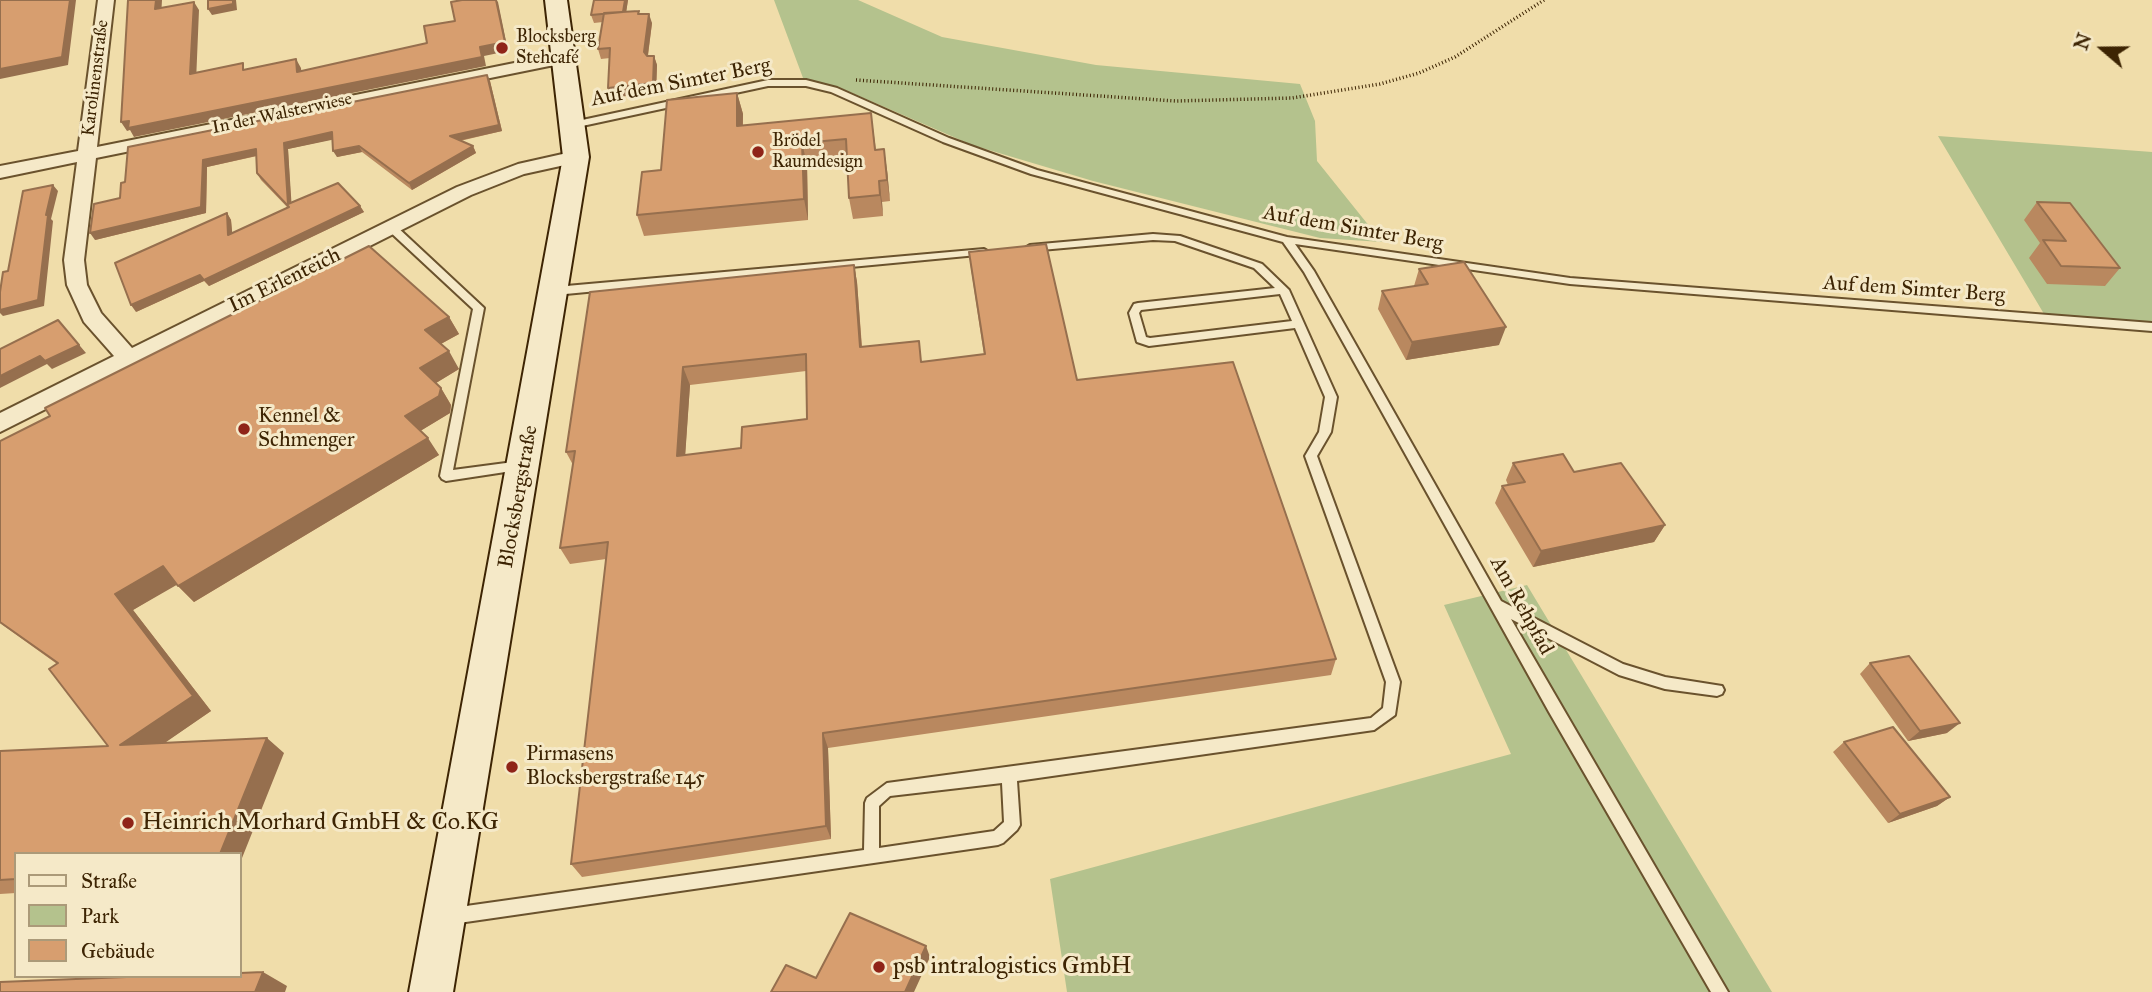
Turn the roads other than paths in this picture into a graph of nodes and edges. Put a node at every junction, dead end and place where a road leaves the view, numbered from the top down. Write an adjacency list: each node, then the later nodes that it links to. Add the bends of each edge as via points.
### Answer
1 (106, 0): 5 (street, Karolinenstraße)
2 (556, 0): 3 (main road, Blocksbergstraße)
3 (565, 58): 4 (main road, Blocksbergstraße); 5 (street, In der Walsterwiese)
4 (573, 125): 6 (main road, Blocksbergstraße); 9 (lane, Auf dem Simter Berg, via 747,87 806,83 834,90 946,140 1034,172)
5 (86, 156): 7 (street, In der Walsterwiese); 16 (street, Karolinenstraße, via 74,260 78,285 92,317)
6 (576, 157): 8 (street, Im Erlenteich, via 500,176); 13 (main road, Blocksbergstraße)
7 (0, 172)
8 (392, 228): 16 (street, Im Erlenteich); 18 (lane, via 479,308 446,476)
9 (1287, 240): 15 (lane, Auf dem Simter Berg, via 1570,281); 19 (lane, Am Rehpfad, via 1309,271)
10 (1014, 249): 12 (lane, via 1177,238 1258,266)
11 (1000, 251): 13 (lane)
12 (1284, 290): 14 (lane); 14 (lane, via 1138,307 1134,313 1141,339 1149,342)
13 (555, 291): 18 (main road, Blocksbergstraße)
14 (1298, 324): 21 (lane, via 1331,397 1325,432 1311,456 1393,682 1390,710 1374,724)
15 (2152, 327)
16 (129, 359): 17 (street, Im Erlenteich)
17 (0, 424)
18 (524, 466): 23 (main road, Blocksbergstraße)
19 (1496, 604): 20 (lane, via 1619,669 1665,683); 25 (lane, Am Rehpfad)
20 (1717, 690)
21 (1009, 775): 22 (lane, via 887,790 872,803); 22 (lane, via 1012,825 998,838)
22 (871, 857): 23 (lane)
23 (445, 917): 24 (main road, Blocksbergstraße)
24 (430, 992)
25 (1720, 992)

